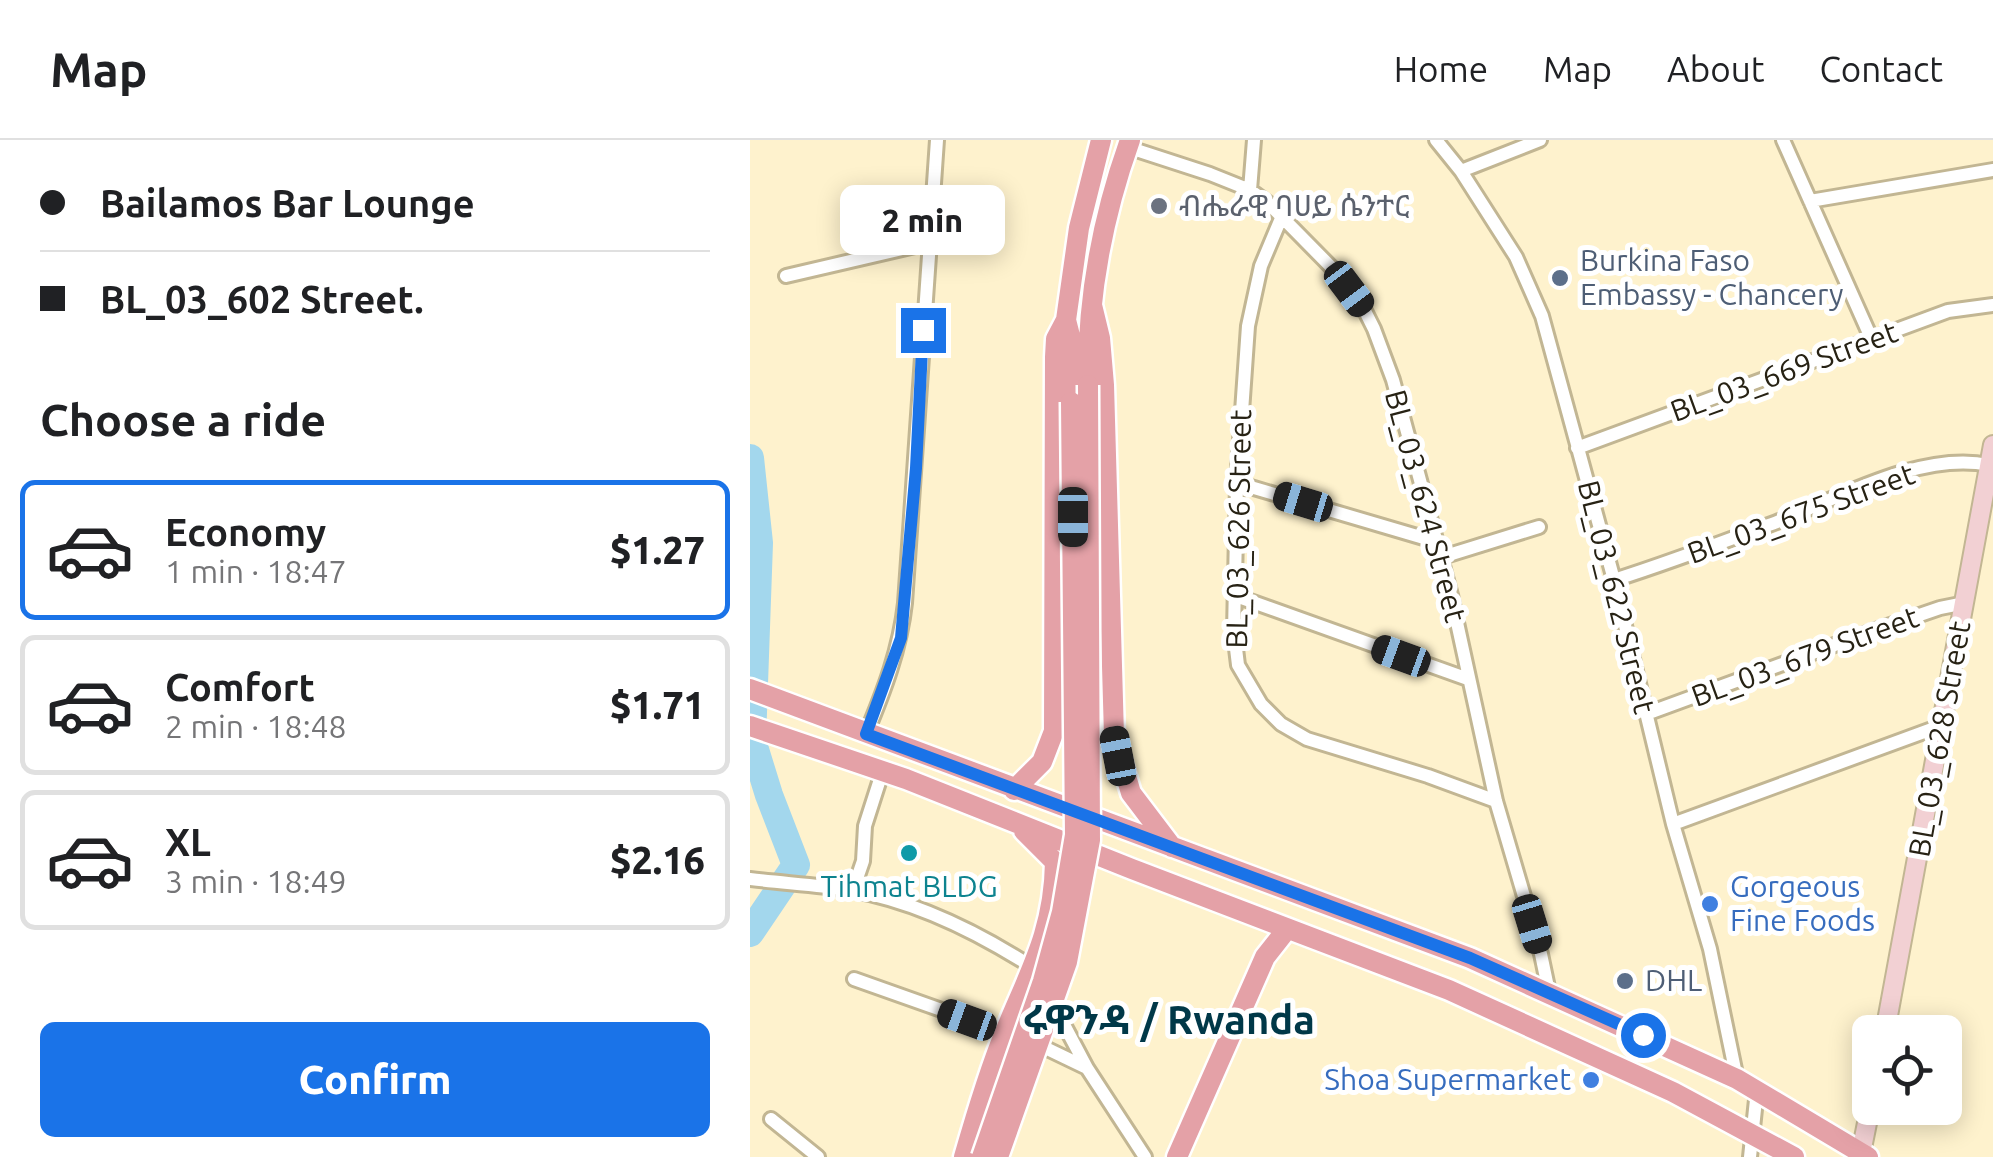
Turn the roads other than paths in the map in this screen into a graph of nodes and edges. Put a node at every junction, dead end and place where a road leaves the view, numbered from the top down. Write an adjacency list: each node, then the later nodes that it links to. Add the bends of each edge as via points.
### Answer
1 (937, 140): 13 (street)
2 (1100, 140): 17 (main road)
3 (1254, 140): 10 (street)
4 (1436, 140): 9 (street, BL_03_622 Street)
5 (1540, 140): 9 (street)
6 (1783, 140): 11 (street)
7 (1128, 144): 10 (street, BL_03_624 Street); 15 (main road)
8 (1993, 170): 11 (street)
9 (1460, 172): 20 (street, BL_03_622 Street, via 1530,285)
10 (1250, 190): 12 (street, BL_03_624 Street)
11 (1810, 201): 18 (street)
12 (1282, 216): 22 (street, BL_03_626 Street, via 1261,266 1248,326); 24 (street, BL_03_624 Street, via 1337,273 1379,339)
13 (928, 242): 14 (street); 34 (street, via 906,603 897,652)
14 (786, 276)
15 (1092, 305): 40 (main road, via 1104,385 1114,736 1132,793); 61 (main road, bridge, via 1090,840 1058,990)
16 (1993, 305): 18 (street, BL_03_669 Street, via 1948,310)
17 (1066, 320): 36 (main road, via 1054,357 1054,731 1042,762); 60 (main road, bridge, via 1075,835 1043,980)
18 (1872, 340): 20 (street, BL_03_669 Street)
19 (1993, 445): 21 (street, BL_03_628 Street)
20 (1577, 448): 26 (street, BL_03_622 Street)
21 (1989, 465): 26 (street, BL_03_675 Street, via 1947,463 1903,473); 28 (street, BL_03_628 Street)
22 (1237, 483): 24 (street); 27 (street, BL_03_626 Street)
23 (1539, 526): 25 (street)
24 (1434, 541): 25 (street, BL_03_624 Street)
25 (1439, 558): 29 (street, BL_03_624 Street)
26 (1614, 580): 31 (street, BL_03_622 Street)
27 (1236, 596): 29 (street); 37 (street, BL_03_626 Street, via 1238,665 1281,724 1307,739)
28 (1965, 604): 31 (street, BL_03_679 Street); 32 (street, BL_03_628 Street)
29 (1468, 679): 37 (street, BL_03_624 Street)
30 (758, 692): 34 (main road)
31 (1646, 714): 39 (street, BL_03_622 Street)
32 (1943, 726): 39 (street); 49 (street, BL_03_628 Street)
33 (757, 728): 35 (main road)
34 (866, 734): 36 (main road)
35 (882, 772): 38 (main road); 42 (street)
36 (1014, 790): 40 (main road)
37 (1496, 801): 48 (street, BL_03_624 Street)
38 (1015, 823): 43 (main road); 45 (main road, via 1055,862)
39 (1673, 824): 52 (street, BL_03_622 Street, via 1710,950)
40 (1174, 849): 44 (main road)
41 (754, 880): 42 (street)
42 (853, 890): 45 (street, via 950,922)
43 (1287, 928): 46 (main road); 63 (main road, via 1265,958)
44 (1415, 938): 46 (main road); 48 (main road)
45 (1035, 969): 50 (main road); 51 (street)
46 (1404, 972): 56 (main road)
47 (854, 979): 50 (street)
48 (1549, 992): 52 (main road)
49 (1888, 1015)
50 (1004, 1033): 51 (street); 59 (main road)
51 (1087, 1068): 62 (street)
52 (1737, 1079): 53 (main road)
53 (1757, 1090): 56 (street); 57 (main road)
54 (771, 1118): 58 (street)
55 (1868, 1125): 57 (street)
56 (1751, 1132): 64 (street); 65 (main road)
57 (1865, 1155)
58 (818, 1157)
59 (964, 1157)
60 (982, 1157)
61 (998, 1157)
62 (1145, 1157)
63 (1177, 1157)
64 (1750, 1157)
65 (1794, 1157)

